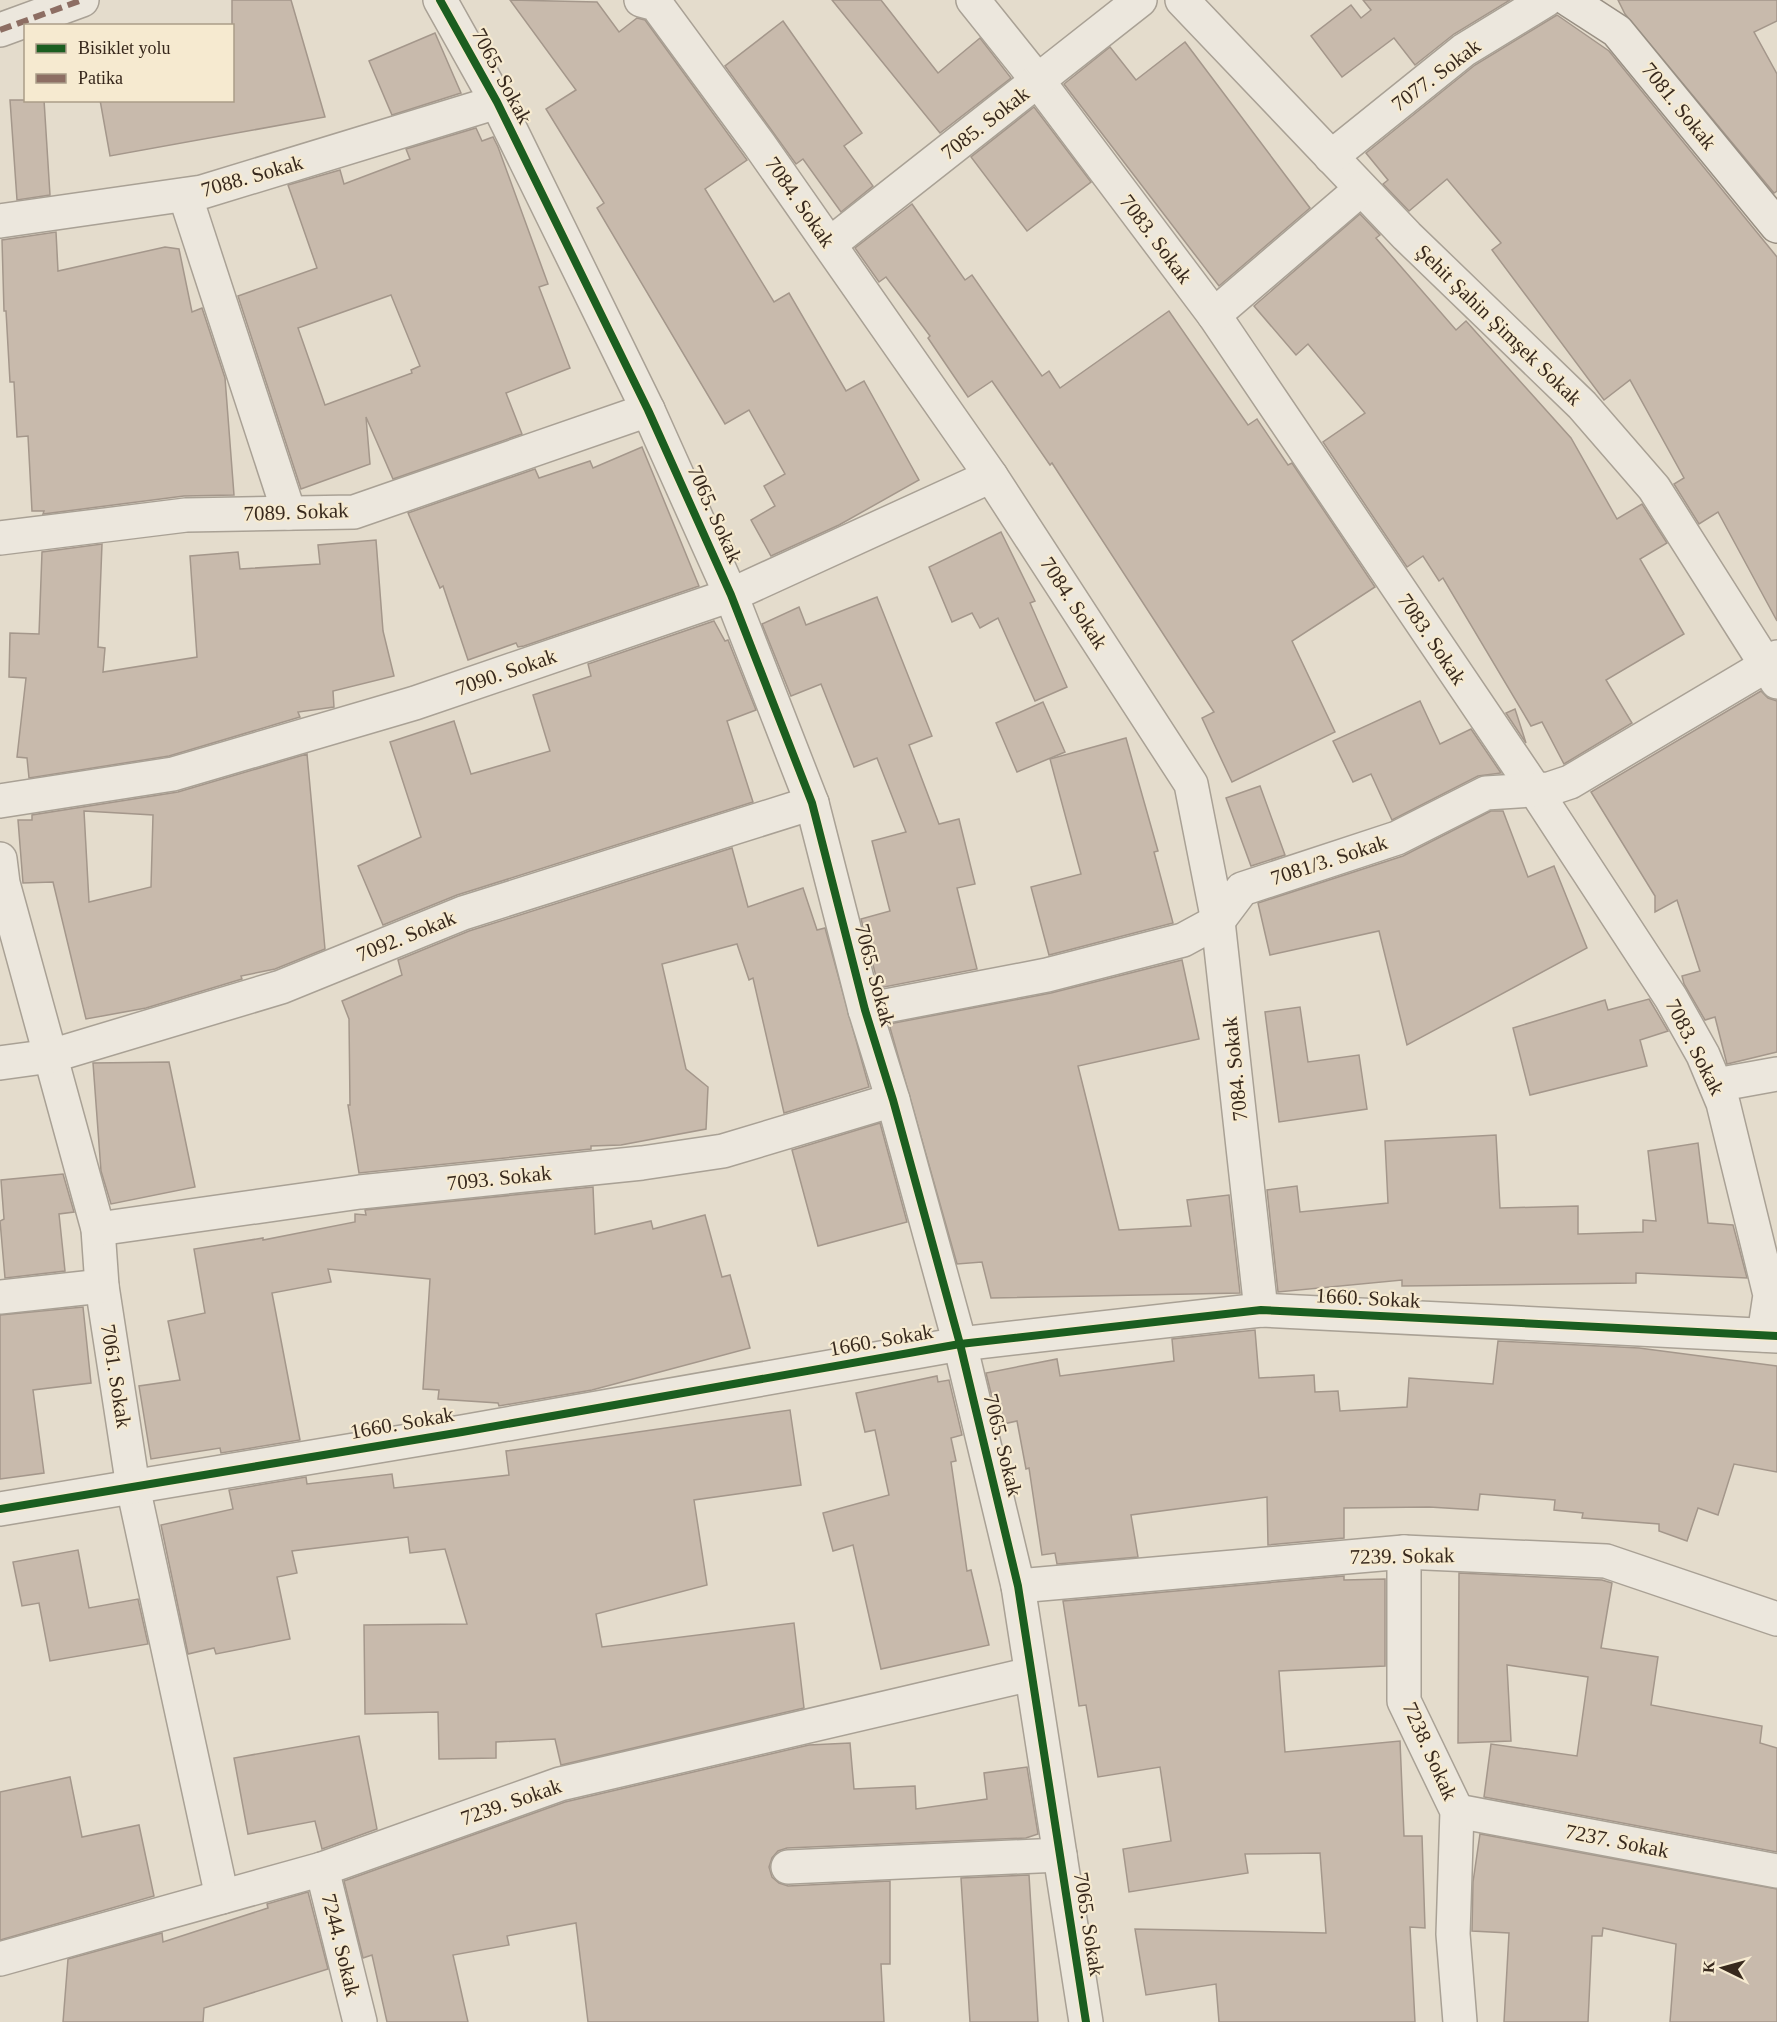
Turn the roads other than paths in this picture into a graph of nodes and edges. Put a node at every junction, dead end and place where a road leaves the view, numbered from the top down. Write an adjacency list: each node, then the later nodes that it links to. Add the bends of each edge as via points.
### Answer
1 (82, 0): 9 (street)
2 (440, 0): 11 (street, 7065. Sokak)
3 (641, 0): 17 (street, 7084. Sokak, via 656,4)
4 (973, 0): 10 (street, 7083. Sokak)
5 (1140, 0): 10 (street, 7085. Sokak)
6 (1182, 0): 12 (street, Şehit Şahin Şimşek Sokak)
7 (1546, 0): 12 (street, 7077. Sokak, via 1464,50)
8 (1569, 0): 16 (street, 7081. Sokak, via 1617,31)
9 (0, 30)
10 (1038, 81): 17 (street, 7085. Sokak); 18 (street, 7083. Sokak)
11 (497, 102): 14 (street, 7088. Sokak); 19 (street, 7065. Sokak)
12 (1331, 157): 13 (street, Şehit Şahin Şimşek Sokak)
13 (1361, 189): 18 (street); 24 (street, Şehit Şahin Şimşek Sokak, via 1582,405 1635,465)
14 (184, 195): 15 (street, 7088. Sokak); 21 (street)
15 (0, 221)
16 (1777, 226)
17 (830, 244): 20 (street, 7084. Sokak)
18 (1214, 315): 25 (street, 7083. Sokak)
19 (648, 410): 21 (street, 7089. Sokak, via 354,512); 23 (street, 7065. Sokak)
20 (991, 476): 23 (street, 7090. Sokak); 29 (street, 7084. Sokak, via 1191,784)
21 (289, 513): 22 (street, 7089. Sokak, via 186,514)
22 (0, 538)
23 (731, 595): 26 (street, 7090. Sokak, via 415,703 173,774); 27 (street, 7065. Sokak)
24 (1774, 668): 25 (street, 7081/3. Sokak, via 1570,782)
25 (1535, 790): 29 (street, 7081/3. Sokak, via 1486,793 1397,838 1242,889); 34 (street, 7083. Sokak, via 1671,998)
26 (0, 801)
27 (812, 803): 30 (street, 7065. Sokak); 31 (street, 7092. Sokak, via 463,913 281,987)
28 (1, 875): 31 (street, 7061. Sokak)
29 (1218, 921): 30 (street, 7081/3. Sokak, via 1183,940 1081,966); 39 (street, 7084. Sokak)
30 (865, 1010): 35 (street, 7065. Sokak)
31 (51, 1056): 32 (street, 7092. Sokak); 36 (street, 7061. Sokak)
32 (0, 1063)
33 (1777, 1074): 34 (street)
34 (1716, 1085): 40 (street, 7083. Sokak, via 1764,1260)
35 (893, 1100): 36 (street, 7093. Sokak, via 723,1151 360,1192); 41 (street, 7065. Sokak)
36 (98, 1229): 37 (street, 7061. Sokak)
37 (102, 1286): 38 (street); 42 (street, 7061. Sokak)
38 (0, 1297)
39 (1261, 1310): 40 (street, 1660. Sokak); 41 (street, 1660. Sokak)
40 (1771, 1336)
41 (960, 1344): 42 (street, 1660. Sokak); 45 (street, 7065. Sokak)
42 (134, 1487): 43 (street, 1660. Sokak); 53 (street, 7061. Sokak)
43 (0, 1509)
44 (1404, 1552): 45 (street, 7239. Sokak); 46 (street, 7239. Sokak, via 1606,1561); 48 (street, 7238. Sokak, via 1404,1701)
45 (1018, 1586): 47 (street, 7065. Sokak)
46 (1777, 1619)
47 (1031, 1674): 49 (street, 7065. Sokak); 51 (street, 7239. Sokak, via 560,1784)
48 (1457, 1811): 52 (street, 7237. Sokak); 57 (street, 7238. Sokak, via 1453,1934)
49 (1060, 1855): 50 (street); 56 (street, 7065. Sokak)
50 (788, 1867)
51 (322, 1869): 53 (street, 7239. Sokak); 55 (street, 7244. Sokak)
52 (1777, 1870)
53 (222, 1897): 54 (street, 7239. Sokak)
54 (0, 1959)
55 (360, 2022)
56 (1086, 2022)
57 (1460, 2022)

